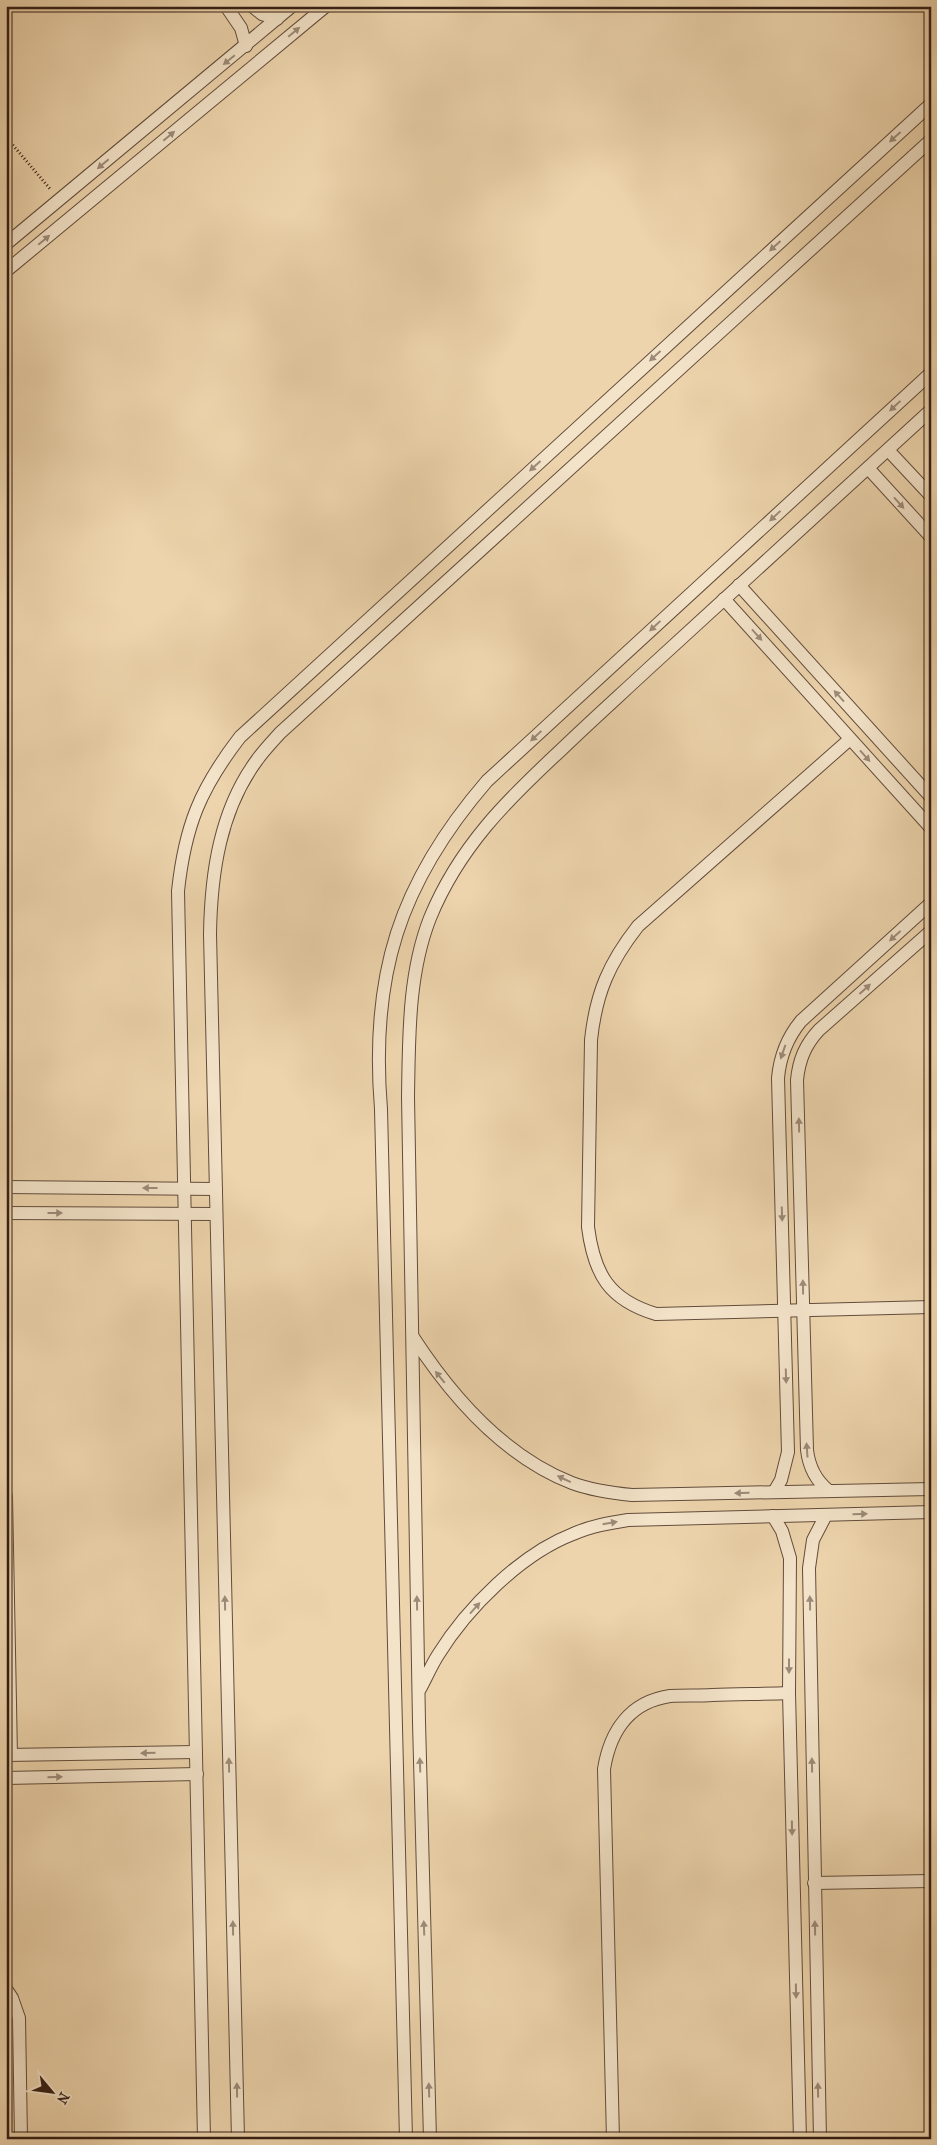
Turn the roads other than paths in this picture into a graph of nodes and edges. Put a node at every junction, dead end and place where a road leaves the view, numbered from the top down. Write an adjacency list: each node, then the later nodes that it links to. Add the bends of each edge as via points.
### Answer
1 (226, 6): 6 (street, via 241,28)
2 (252, 6): 5 (street)
3 (292, 6): 5 (street)
4 (326, 6): 10 (street, one-way to 4)
5 (277, 19): 6 (street)
6 (246, 46): 9 (street, one-way to 9)
7 (931, 104): 25 (street, one-way to 25, via 264,714 219,764 190,825 178,891)
8 (931, 140): 26 (street, via 280,733 257,760 239,789 226,821 211,890)
9 (6, 244)
10 (6, 271)
11 (931, 373): 54 (street, one-way to 54, via 487,781 438,844 419,878 391,952 382,991 378,1070)
12 (931, 410): 13 (street)
13 (888, 450): 14 (street); 15 (street)
14 (868, 468): 16 (street, one-way to 16); 17 (street)
15 (931, 496)
16 (931, 538)
17 (739, 585): 18 (street); 20 (street, one-way to 17)
18 (724, 598): 19 (street, one-way to 19); 33 (street, via 503,804 452,872 430,920 418,967 410,1040)
19 (850, 739): 21 (street, one-way to 21); 32 (street, via 638,926 622,946 600,990 591,1040 588,1227 595,1264 605,1282 636,1308 656,1314)
20 (931, 797)
21 (931, 828)
22 (931, 903): 32 (street, one-way to 32, via 801,1021 782,1053 778,1078)
23 (931, 931): 31 (street, one-way to 23, via 797,1080 802,1056 819,1030)
24 (6, 1187): 25 (street, one-way to 24)
25 (185, 1188): 26 (street); 28 (street)
26 (216, 1189): 29 (street)
27 (6, 1213): 28 (street, one-way to 28)
28 (185, 1213): 29 (street); 44 (street)
29 (216, 1214): 53 (street, one-way to 29)
30 (931, 1307): 31 (street)
31 (804, 1310): 32 (street); 35 (street, one-way to 31, via 815,1477 808,1459)
32 (784, 1311): 36 (street, one-way to 36, via 788,1452 784,1473)
33 (412, 1336): 36 (street, one-way to 33, via 632,1495 572,1483 519,1454 488,1429 459,1401); 42 (street, one-way to 33)
34 (931, 1488): 35 (street)
35 (829, 1491): 36 (street)
36 (774, 1492)
37 (6, 1496): 41 (street)
38 (931, 1512): 39 (street, one-way to 38)
39 (826, 1515): 40 (street); 49 (street, one-way to 39, via 809,1568 813,1540)
40 (773, 1516): 42 (street, one-way to 40, via 438,1655 477,1605 522,1564 572,1534 628,1520); 43 (street, one-way to 43, via 782,1531 790,1558)
41 (7, 1576): 45 (street)
42 (419, 1691): 55 (street, one-way to 42)
43 (789, 1693): 56 (street, via 669,1696 649,1702 631,1713 616,1729 607,1748 604,1769); 57 (street, one-way to 57)
44 (196, 1752): 45 (street, one-way to 45); 46 (street)
45 (8, 1755)
46 (197, 1774): 47 (street, one-way to 46); 52 (street)
47 (6, 1778)
48 (931, 1881): 49 (street)
49 (814, 1883): 58 (street, one-way to 49)
50 (6, 1990): 51 (street, via 18,2018)
51 (21, 2139)
52 (204, 2139)
53 (238, 2139)
54 (406, 2139)
55 (430, 2139)
56 (613, 2139)
57 (800, 2139)
58 (820, 2139)

